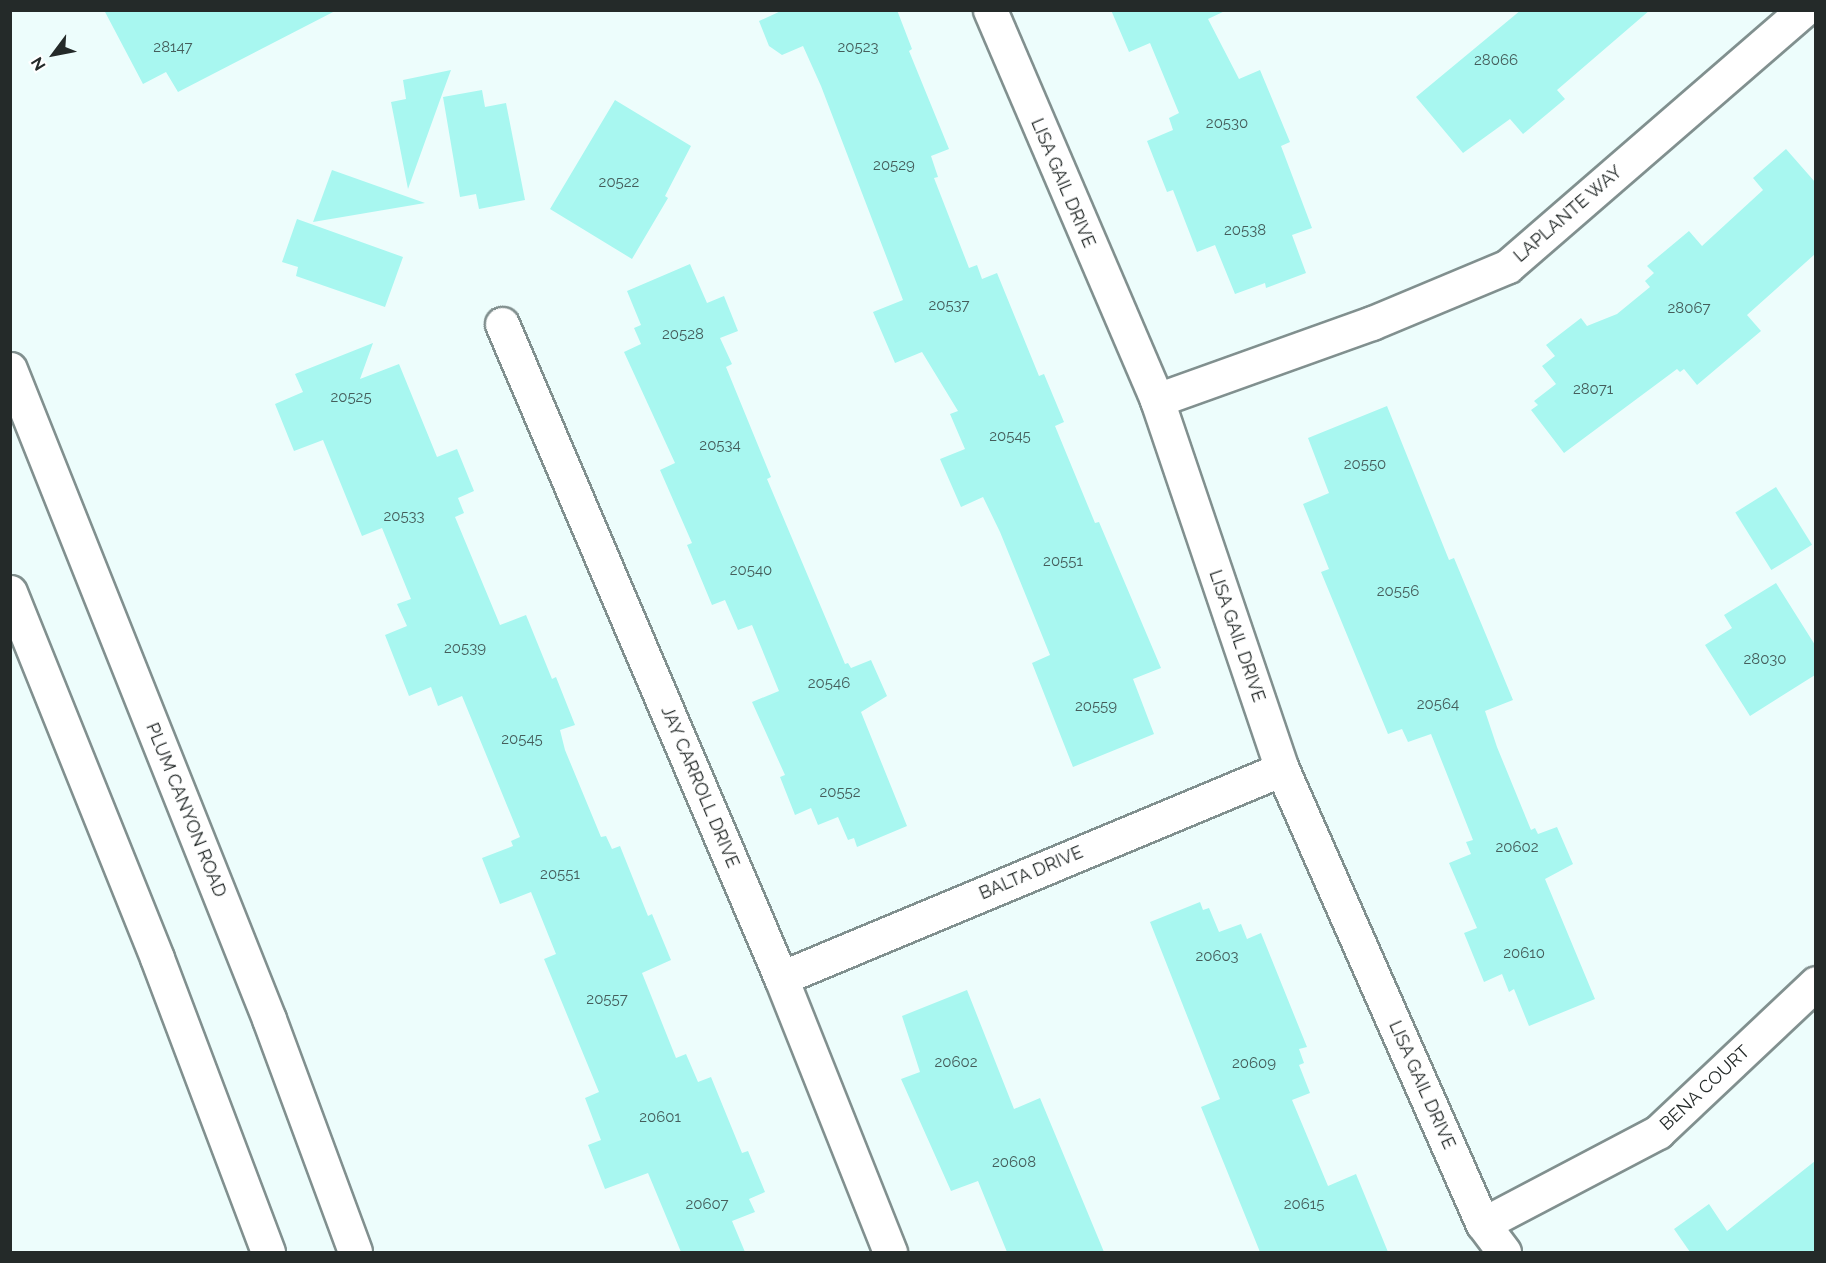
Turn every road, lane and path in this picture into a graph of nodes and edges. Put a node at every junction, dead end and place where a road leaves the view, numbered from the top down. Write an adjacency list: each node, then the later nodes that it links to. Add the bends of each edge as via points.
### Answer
1 (990, 10): 5 (street, LISA GAIL DRIVE)
2 (1804, 10): 5 (street, LAPLANTE WAY, via 1508,266 1372,323)
3 (502, 324): 8 (street, JAY CARROLL DRIVE)
4 (10, 369): 12 (street, PLUM CANYON ROAD, via 269,1019)
5 (1156, 400): 7 (street, LISA GAIL DRIVE)
6 (10, 592): 11 (street, via 157,958)
7 (1282, 769): 8 (street, BALTA DRIVE); 10 (street, LISA GAIL DRIVE)
8 (781, 978): 13 (street, JAY CARROLL DRIVE)
9 (1815, 983): 10 (street, BENA COURT, via 1658,1132)
10 (1483, 1224): 14 (street, LISA GAIL DRIVE)
11 (268, 1252)
12 (355, 1252)
13 (890, 1252)
14 (1504, 1252)

